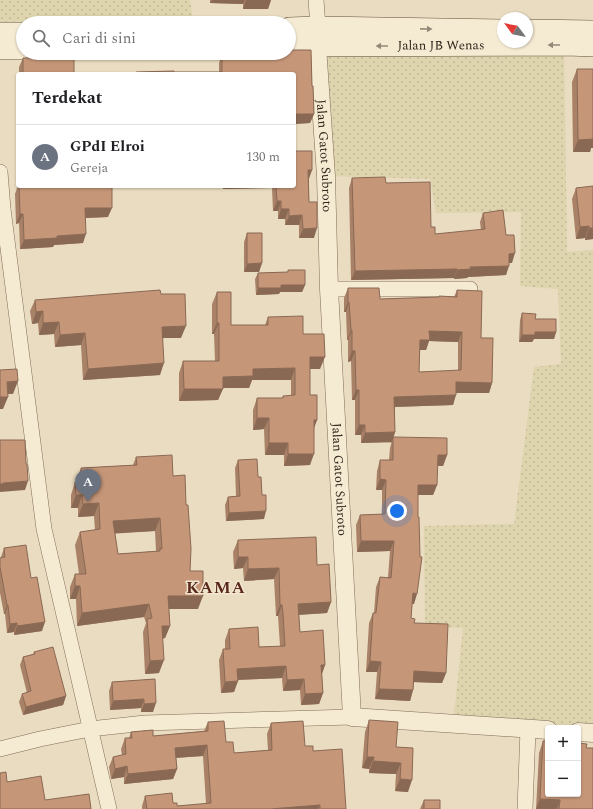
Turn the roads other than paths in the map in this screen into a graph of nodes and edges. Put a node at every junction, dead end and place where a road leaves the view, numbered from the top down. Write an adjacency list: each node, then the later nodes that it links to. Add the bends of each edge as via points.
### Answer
1 (316, 0): 8 (street)
2 (296, 30): 8 (main road, Jalan JB Wenas)
3 (497, 30): 8 (main road, Jalan JB Wenas, one-way to 3)
4 (533, 30): 5 (main road)
5 (593, 31)
6 (0, 33): 7 (main road)
7 (16, 33)
8 (318, 37): 9 (main road, Jalan JB Wenas); 10 (main road, Jalan JB Wenas, one-way to 8); 14 (street, Jalan Gatot Subroto)
9 (296, 44)
10 (593, 46)
11 (0, 49): 12 (main road)
12 (16, 49)
13 (0, 172): 17 (street, via 44,529)
14 (329, 289): 15 (street); 16 (street, Jalan Gatot Subroto)
15 (470, 289)
16 (352, 717): 17 (street, via 145,723); 18 (street)
17 (90, 729): 22 (street); 23 (street)
18 (528, 729): 19 (street); 24 (street)
19 (545, 730)
20 (581, 732): 21 (street)
21 (593, 733)
22 (0, 748)
23 (110, 809)
24 (524, 809)

